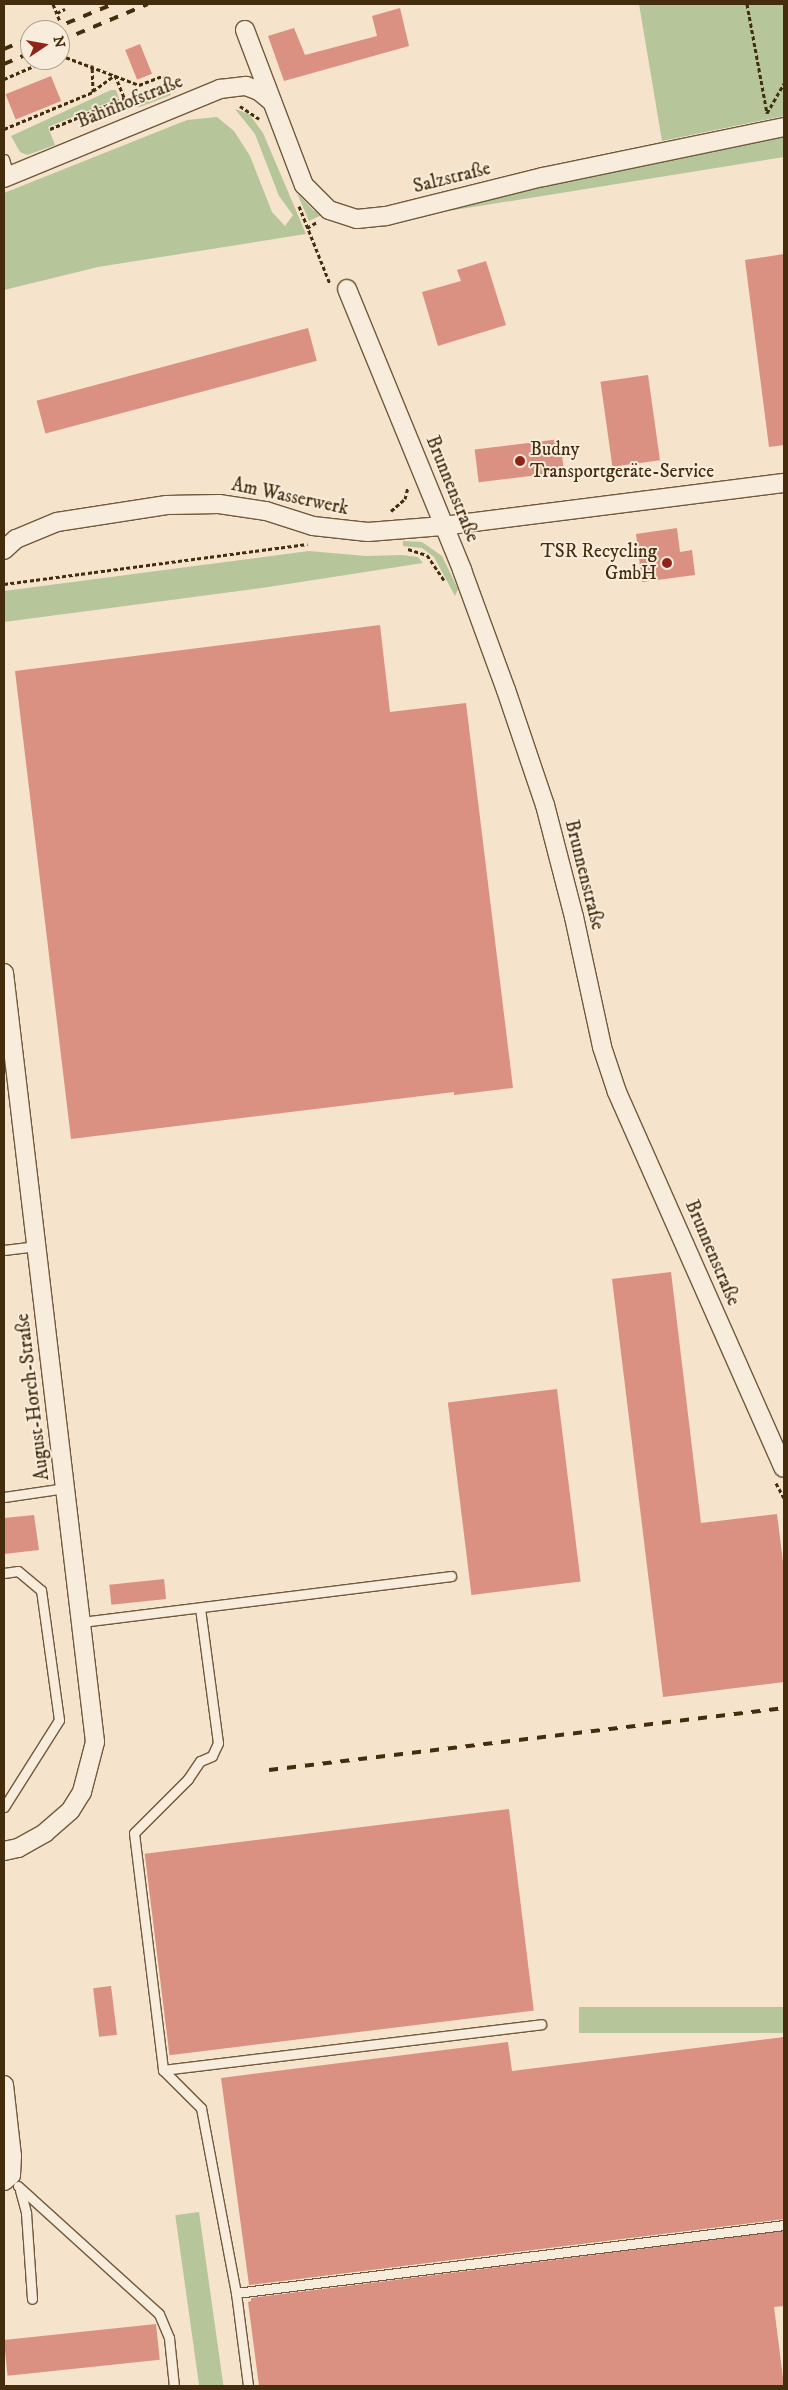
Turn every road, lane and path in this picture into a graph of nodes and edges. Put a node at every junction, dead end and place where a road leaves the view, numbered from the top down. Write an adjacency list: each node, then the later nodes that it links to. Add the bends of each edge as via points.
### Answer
1 (53, 4): 4 (path)
2 (747, 4): 14 (path, via 767,114)
3 (64, 9): 4 (path)
4 (56, 13): 5 (path)
5 (60, 20)
6 (245, 30): 18 (street, Salzstraße)
7 (70, 58): 8 (path)
8 (92, 65): 10 (path); 15 (path)
9 (25, 70): 12 (path)
10 (115, 75): 13 (path, via 139,85); 15 (path); 17 (path)
11 (145, 77): 13 (path)
12 (4, 79)
13 (146, 82): 16 (path, via 163,76 169,79)
14 (784, 84)
15 (93, 92): 23 (path)
16 (175, 94)
17 (125, 98): 20 (path); 24 (path)
18 (272, 102): 20 (street, Bahnhofstraße, via 260,90 233,86); 22 (street, Salzstraße, via 304,185 329,210 357,219 386,216 544,177)
19 (230, 106): 21 (path, via 246,108)
20 (134, 122): 26 (street, Bahnhofstraße)
21 (263, 125)
22 (784, 127)
23 (4, 129)
24 (50, 129)
25 (4, 159): 26 (lane)
26 (7, 176)
27 (297, 202): 28 (path)
28 (339, 288): 32 (street, Brunnenstraße)
29 (408, 481): 31 (path, via 405,499)
30 (784, 483): 32 (street, Am Wasserwerk)
31 (387, 513)
32 (444, 526): 35 (street, Am Wasserwerk, via 341,531 266,511 218,504 167,505 57,522 16,539); 41 (street, Brunnenstraße, via 545,805 574,917 602,1047 617,1092)
33 (310, 544): 36 (path)
34 (405, 549): 37 (path, via 427,555)
35 (4, 550)
36 (4, 584)
37 (447, 585)
38 (4, 972): 39 (street, August-Horch-Straße)
39 (37, 1246): 40 (lane); 42 (street, August-Horch-Straße)
40 (4, 1250)
41 (779, 1472): 44 (path)
42 (65, 1488): 43 (lane); 48 (street, August-Horch-Straße)
43 (4, 1497)
44 (784, 1498)
45 (4, 1573): 49 (lane, via 18,1572 41,1590 59,1720)
46 (451, 1576): 47 (lane)
47 (200, 1608): 48 (lane); 52 (lane, via 218,1743 212,1756 200,1761 188,1779 134,1833)
48 (82, 1622): 50 (street, August-Horch-Straße, via 95,1742 82,1792 70,1811 45,1833 18,1848)
49 (4, 1807)
50 (4, 1851)
51 (542, 2024): 52 (lane)
52 (163, 2070): 56 (lane, via 201,2108)
53 (4, 2096): 54 (street)
54 (11, 2180): 57 (lane, via 26,2213); 58 (lane, via 158,2314 169,2338)
55 (784, 2226): 56 (lane)
56 (236, 2293): 59 (lane)
57 (32, 2299)
58 (174, 2386)
59 (248, 2386)

